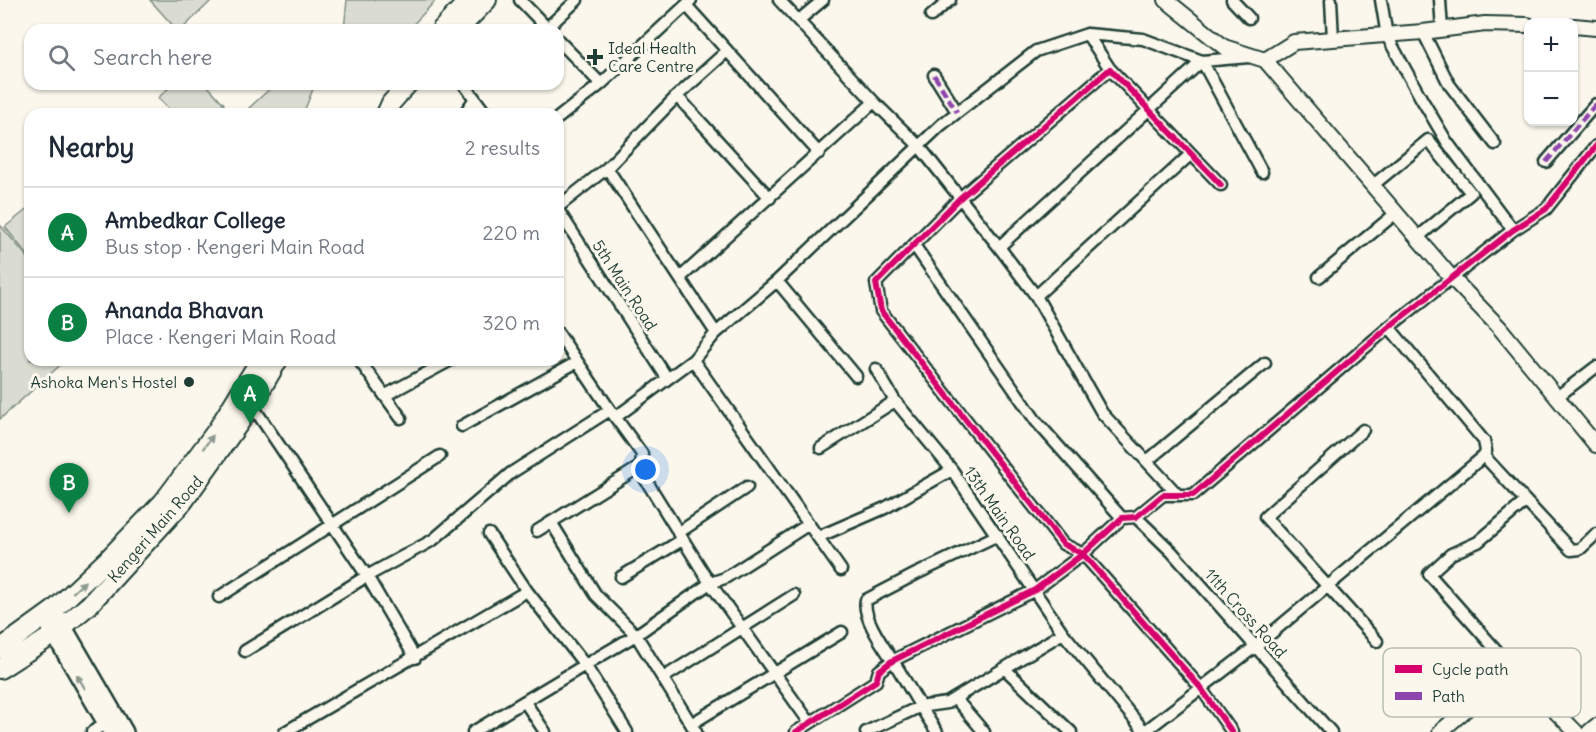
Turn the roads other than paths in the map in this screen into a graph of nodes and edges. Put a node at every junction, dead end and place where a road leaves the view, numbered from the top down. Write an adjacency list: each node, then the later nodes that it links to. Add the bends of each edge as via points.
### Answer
1 (469, 0): 17 (main road)
2 (487, 0): 18 (main road)
3 (520, 0): 19 (street)
4 (577, 0): 20 (street)
5 (779, 0): 16 (street)
6 (823, 0): 16 (street)
7 (950, 0): 14 (street)
8 (1166, 0): 31 (street, via 1224,47)
9 (1232, 0): 15 (street)
10 (1331, 0): 28 (street)
11 (1381, 0): 27 (street)
12 (1440, 0): 24 (street)
13 (688, 2): 30 (street); 35 (street)
14 (931, 16)
15 (1249, 18)
16 (799, 21): 41 (street)
17 (447, 24)
18 (464, 24)
19 (543, 24)
20 (553, 24)
21 (1524, 25): 24 (street, via 1485,24)
22 (1578, 26): 23 (street)
23 (1596, 28)
24 (1442, 30): 25 (street)
25 (1423, 32): 27 (street); 50 (street, via 1449,84)
26 (1087, 34): 32 (street, via 1143,39); 33 (street); 48 (street, via 1036,51)
27 (1387, 36): 28 (street); 65 (street, via 1447,142)
28 (1333, 39): 31 (street, via 1294,42)
29 (564, 46): 35 (street)
30 (727, 51): 39 (street); 53 (street)
31 (1259, 58): 32 (street); 59 (street)
32 (1202, 61): 47 (street); 57 (street)
33 (1110, 69): 47 (street); 61 (street)
34 (934, 75): 48 (street)
35 (601, 84): 49 (street)
36 (391, 90): 43 (main road)
37 (403, 90): 44 (main road)
38 (468, 90): 40 (street)
39 (677, 96): 56 (street); 60 (street)
40 (474, 100): 45 (street); 46 (street)
41 (874, 102): 51 (street); 53 (street)
42 (1596, 104): 55 (street)
43 (378, 108)
44 (389, 108)
45 (468, 108)
46 (481, 108)
47 (1149, 109): 54 (street); 68 (street)
48 (957, 112): 51 (street)
49 (564, 113)
50 (1495, 144)
51 (919, 146): 61 (street); 72 (street)
52 (1596, 146): 65 (street, via 1546,209)
53 (819, 153): 60 (street)
54 (1191, 154): 58 (street); 73 (street)
55 (1546, 162)
56 (608, 168): 62 (street); 71 (street)
57 (1262, 172)
58 (1221, 185)
59 (1372, 186): 63 (street); 66 (street, via 1428,141 1471,193)
60 (770, 198): 71 (street)
61 (960, 198): 67 (street); 68 (street)
62 (564, 203)
63 (1396, 213): 66 (street); 69 (street)
64 (564, 217): 87 (street, 5th Main Road)
65 (1513, 230): 70 (street)
66 (1417, 238): 70 (street)
67 (914, 245): 107 (street, via 1036,421); 117 (street, via 876,283 881,311 1063,544)
68 (999, 247): 73 (street)
69 (1319, 277)
70 (1451, 277): 74 (street); 89 (street)
71 (680, 278): 75 (street)
72 (777, 281): 75 (street); 86 (street)
73 (1036, 296): 100 (street, via 1102,413)
74 (1389, 327): 99 (street, via 1484,441); 104 (street, via 1193,495)
75 (716, 333): 77 (street)
76 (564, 342): 78 (street)
77 (693, 360): 87 (street); 109 (street)
78 (577, 362): 92 (street); 94 (street)
79 (1265, 363): 100 (street)
80 (256, 366): 127 (main road, Kengeri Main Road, one-way to 80, via 163,502 217,430)
81 (275, 366): 91 (main road, Kengeri Main Road)
82 (364, 366): 88 (street)
83 (440, 366): 88 (street)
84 (1596, 366): 89 (street)
85 (876, 369): 90 (street, 13th Main Road)
86 (856, 376)
87 (667, 378): 92 (street)
88 (386, 395): 93 (street)
89 (1557, 397): 96 (street)
90 (895, 401): 97 (street); 102 (street, 13th Main Road)
91 (252, 405): 110 (street); 127 (main road, Kengeri Main Road, via 183,501 89,605)
92 (613, 414): 101 (street, via 642,454); 119 (street, via 511,473 433,540)
93 (401, 418)
94 (462, 426)
95 (1363, 430): 122 (street, via 1265,517)
96 (1596, 445)
97 (821, 448)
98 (440, 456): 110 (street)
99 (1484, 456): 105 (street); 122 (street)
100 (1147, 461): 104 (street)
101 (641, 466): 108 (street); 115 (street)
102 (952, 470): 114 (street, 13th Main Road); 116 (street, via 885,508)
103 (747, 487): 115 (street)
104 (1178, 495): 106 (street, via 1163,495)
105 (1526, 501): 113 (street, via 1571,550 1580,549); 134 (street, via 1478,542 1451,554 1429,574)
106 (1136, 517): 107 (street); 133 (street, 11th Cross Road)
107 (1122, 519): 117 (street)
108 (551, 522): 111 (street); 131 (street, via 596,595)
109 (809, 524): 116 (street); 121 (street, via 725,578)
110 (332, 525): 119 (street); 126 (street)
111 (537, 531)
112 (489, 534): 124 (street)
113 (1596, 534)
114 (998, 535): 123 (street, 13th Main Road); 138 (street, via 866,600 866,613)
115 (680, 537): 120 (street); 121 (street)
116 (818, 537): 118 (street)
117 (1083, 554): 123 (street); 144 (street)
118 (841, 570)
119 (367, 576): 136 (street); 137 (street)
120 (621, 577)
121 (710, 583): 128 (street); 131 (street)
122 (1326, 587): 132 (street); 133 (street)
123 (1035, 590): 130 (street, 13th Main Road); 138 (street)
124 (527, 591): 137 (street); 139 (street)
125 (794, 595): 128 (street)
126 (219, 597)
127 (54, 622): 135 (main road, Kengeri Main Road); 140 (main road, Kengeri Main Road); 151 (main road)
128 (742, 628): 142 (street); 143 (street)
129 (842, 632): 142 (street)
130 (1063, 633): 141 (street); 166 (street, 13th Main Road)
131 (636, 635): 139 (street); 143 (street)
132 (1377, 641)
133 (1256, 646): 144 (street); 168 (street, 11th Cross Road)
134 (1494, 648)
135 (0, 649)
136 (245, 651)
137 (415, 658): 155 (street)
138 (892, 661): 147 (street); 150 (street, via 879,671 876,681)
139 (585, 665): 146 (street); 160 (street)
140 (0, 669)
141 (1005, 669): 145 (street); 165 (street)
142 (777, 674): 150 (street); 153 (street)
143 (663, 678): 153 (street)
144 (1200, 687): 166 (street); 167 (street)
145 (955, 698): 147 (street); 164 (street)
146 (525, 702): 158 (street); 159 (street)
147 (919, 707): 162 (street); 163 (street)
148 (1461, 717): 154 (street)
149 (1561, 717): 169 (street)
150 (810, 723): 161 (street)
151 (111, 724): 156 (street); 157 (main road)
152 (1596, 726): 170 (street)
153 (694, 728)
154 (1447, 730)
155 (287, 731)
156 (92, 732)
157 (125, 732)
158 (473, 732)
159 (545, 732)
160 (627, 732)
161 (796, 732)
162 (866, 732)
163 (937, 732)
164 (984, 732)
165 (1071, 732)
166 (1145, 732)
167 (1232, 732)
168 (1331, 732)
169 (1576, 732)
170 (1589, 732)

